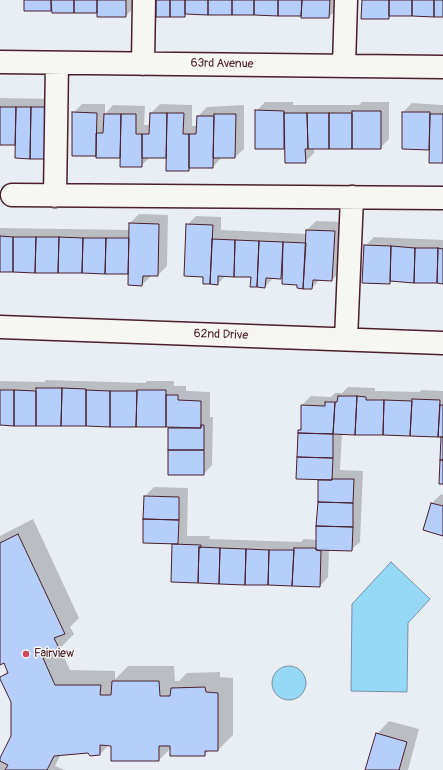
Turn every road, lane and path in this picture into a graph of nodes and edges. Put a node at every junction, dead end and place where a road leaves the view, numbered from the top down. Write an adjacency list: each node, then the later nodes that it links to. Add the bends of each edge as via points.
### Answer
1 (144, 0): 5 (street)
2 (346, 0): 6 (street)
3 (0, 62): 4 (street, 63rd Avenue)
4 (57, 63): 5 (street, 63rd Avenue); 9 (street)
5 (143, 64): 6 (street, 63rd Avenue)
6 (344, 66): 7 (street, 63rd Avenue)
7 (443, 67)
8 (12, 196): 9 (street)
9 (55, 196): 10 (street)
10 (352, 198): 11 (street); 13 (street)
11 (443, 198)
12 (0, 327): 13 (street, 62nd Drive)
13 (346, 339): 14 (street, 62nd Drive)
14 (443, 343)

